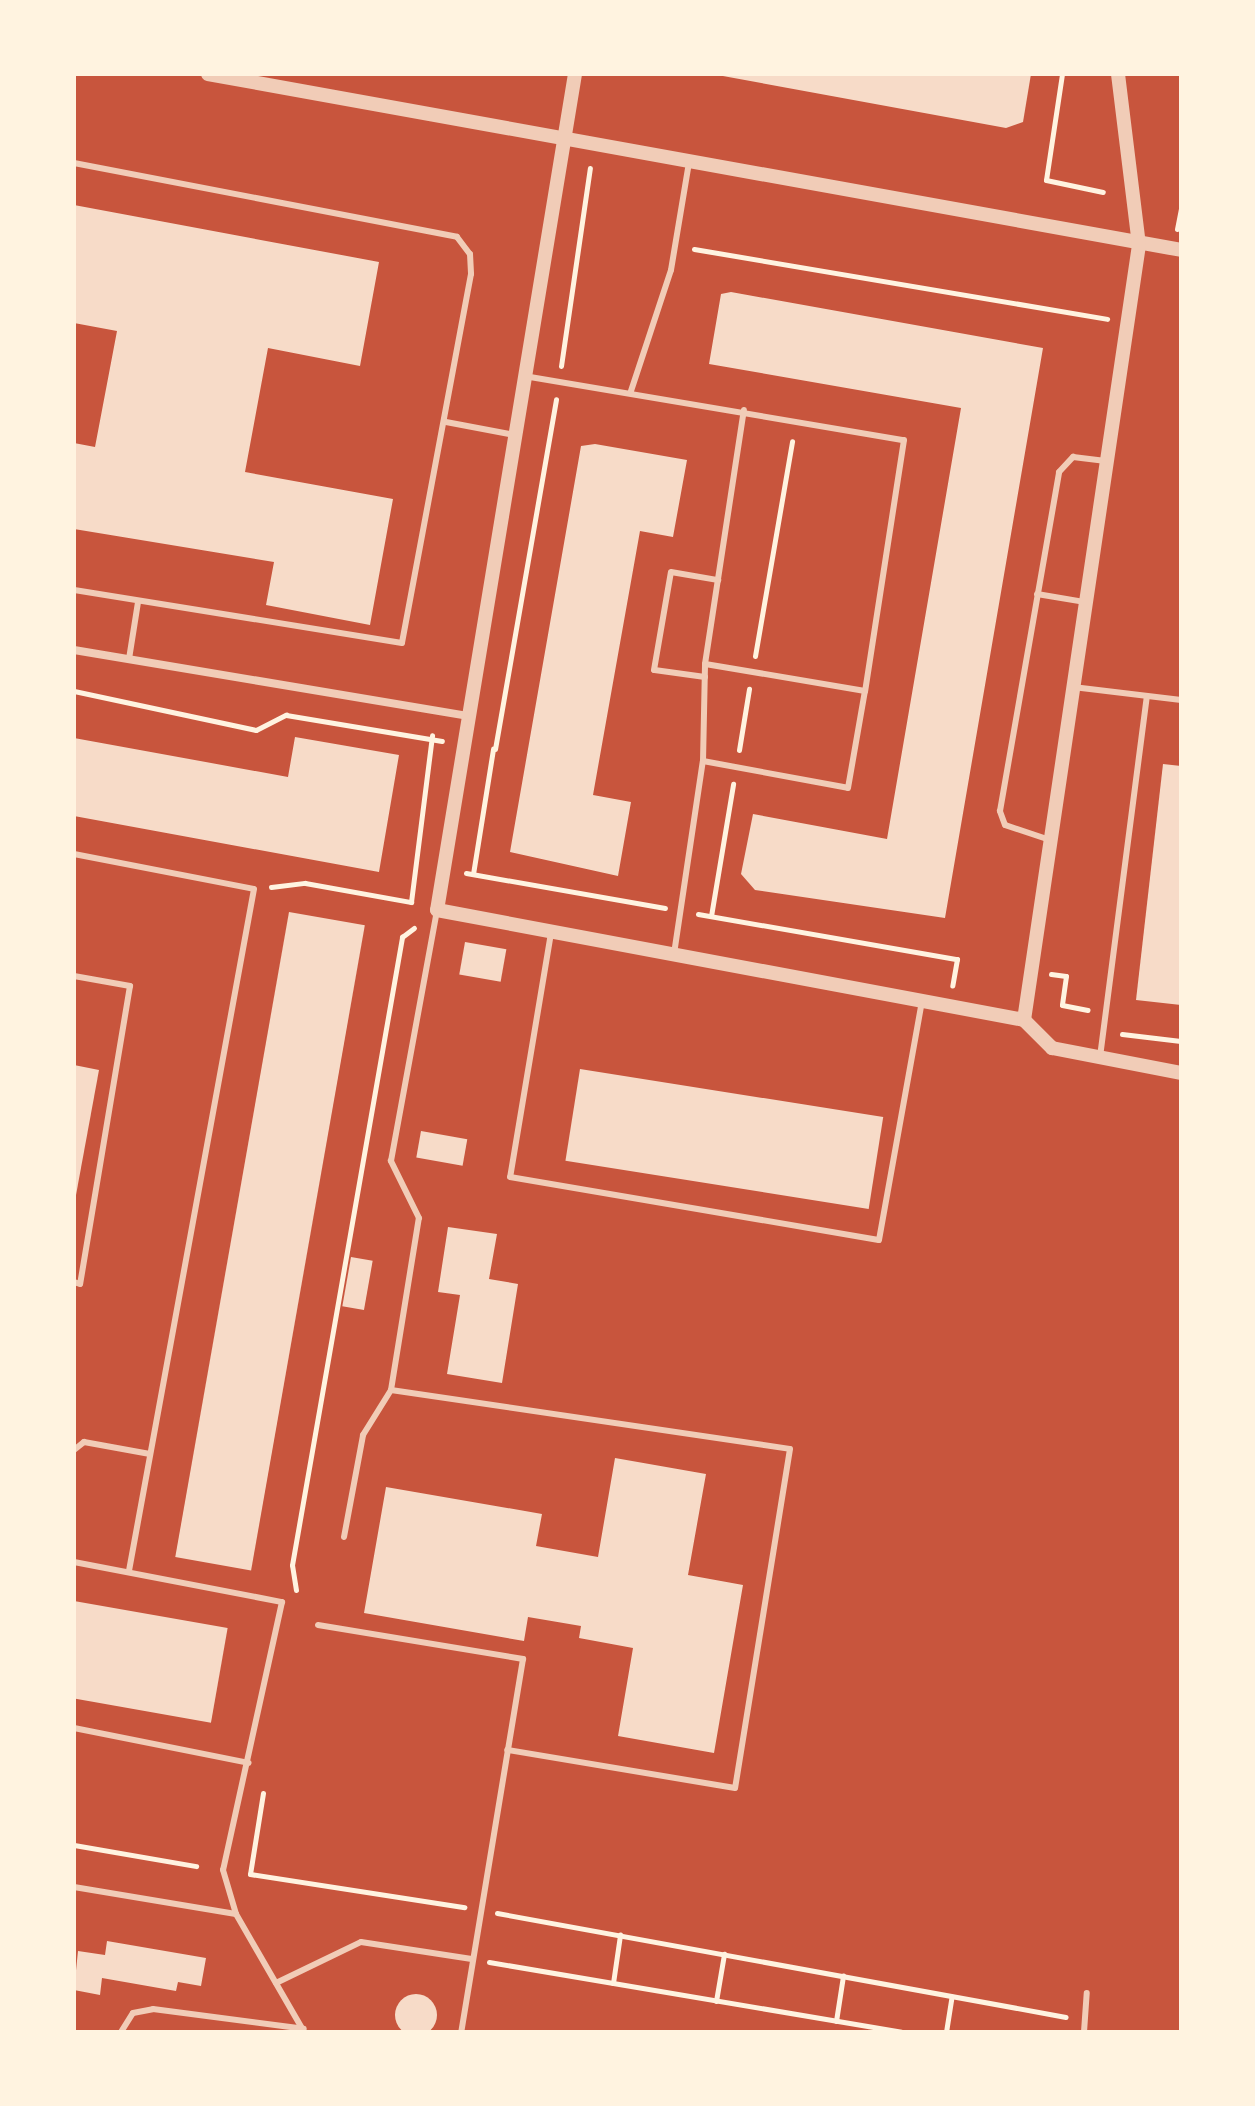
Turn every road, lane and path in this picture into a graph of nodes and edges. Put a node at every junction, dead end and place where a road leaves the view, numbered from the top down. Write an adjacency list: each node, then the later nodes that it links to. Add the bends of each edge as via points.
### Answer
1 (208, 74): 5 (street)
2 (575, 74): 6 (street)
3 (1062, 74): 10 (path, via 1046,180)
4 (1118, 74): 14 (street)
5 (254, 78): 6 (street)
6 (566, 142): 8 (street); 17 (street)
7 (74, 163): 21 (lane, via 457,237 470,254 471,274)
8 (689, 163): 13 (lane); 14 (street)
9 (590, 168): 18 (path)
10 (1103, 192)
11 (1181, 208): 12 (path)
12 (1177, 230)
13 (676, 245): 16 (path); 19 (lane)
14 (1139, 245): 15 (street); 23 (street)
15 (1181, 250)
16 (1111, 320)
17 (530, 377): 18 (lane); 22 (street)
18 (559, 381): 19 (lane); 25 (path)
19 (631, 391): 20 (lane)
20 (744, 410): 26 (lane); 37 (lane, via 904,440)
21 (446, 422): 22 (lane); 29 (lane, via 402,643)
22 (519, 435): 40 (street)
23 (1106, 461): 28 (lane, via 1073,457 1059,472); 30 (street)
24 (531, 477): 25 (path)
25 (542, 480): 42 (path)
26 (718, 580): 33 (lane); 34 (lane, via 671,572 654,670)
27 (74, 590): 29 (lane)
28 (1037, 594): 30 (lane); 44 (lane, via 1000,811 1005,825)
29 (138, 602): 32 (lane)
30 (1086, 602): 35 (street)
31 (74, 650): 32 (street)
32 (129, 659): 40 (street)
33 (705, 664): 34 (lane); 37 (lane)
34 (705, 677): 43 (lane)
35 (1073, 687): 38 (lane); 44 (street)
36 (74, 691): 47 (path, via 256,730 286,715 431,737 411,902 305,883)
37 (865, 691): 43 (lane, via 848,788)
38 (1147, 696): 39 (lane); 54 (lane)
39 (1181, 700)
40 (467, 716): 48 (street)
41 (484, 748): 42 (path)
42 (495, 749): 46 (path)
43 (703, 761): 50 (lane)
44 (1050, 840): 55 (street)
45 (74, 854): 47 (lane)
46 (473, 874)
47 (254, 889): 63 (lane)
48 (437, 910): 49 (street); 61 (lane, via 391,1161 419,1218); 67 (path, via 402,937 292,1565)
49 (551, 933): 50 (street); 53 (lane, via 510,1177 879,1240)
50 (673, 956): 53 (street)
51 (1050, 974): 54 (path, via 1066,976 1062,1005)
52 (74, 976): 60 (lane, via 130,986 80,1284)
53 (922, 1001): 55 (street)
54 (1106, 1012): 56 (lane)
55 (1024, 1020): 58 (street, via 1052,1048)
56 (1103, 1032): 57 (path); 58 (lane)
57 (1181, 1041)
58 (1099, 1060): 59 (street)
59 (1181, 1073)
60 (74, 1282)
61 (391, 1390): 64 (lane, via 363,1435); 70 (lane, via 790,1449 735,1788)
62 (74, 1450): 63 (lane, via 84,1442)
63 (150, 1454): 66 (lane)
64 (344, 1537)
65 (74, 1562): 66 (lane)
66 (129, 1571): 71 (lane, via 282,1602)
67 (295, 1594)
68 (318, 1625): 70 (lane, via 523,1659)
69 (74, 1728): 71 (lane)
70 (507, 1750): 76 (lane)
71 (249, 1763): 77 (lane, via 223,1870)
72 (264, 1785): 76 (path, via 250,1874)
73 (74, 1845): 74 (path)
74 (196, 1866)
75 (74, 1887): 77 (lane)
76 (480, 1910): 78 (path); 80 (lane)
77 (236, 1914): 82 (lane)
78 (620, 1935): 79 (path); 83 (path)
79 (724, 1954): 81 (path); 86 (path)
80 (472, 1959): 82 (lane, via 361,1942); 83 (path); 91 (lane)
81 (843, 1976): 85 (path); 88 (path)
82 (276, 1983): 89 (lane)
83 (613, 1983): 86 (path)
84 (1087, 1993): 87 (lane)
85 (952, 1996): 87 (path); 93 (path)
86 (716, 2001): 88 (path)
87 (1082, 2020): 94 (lane)
88 (836, 2021): 92 (path)
89 (304, 2030): 90 (lane, via 153,2009 133,2013)
90 (121, 2032)
91 (461, 2032)
92 (901, 2032)
93 (946, 2032)
94 (1084, 2032)

